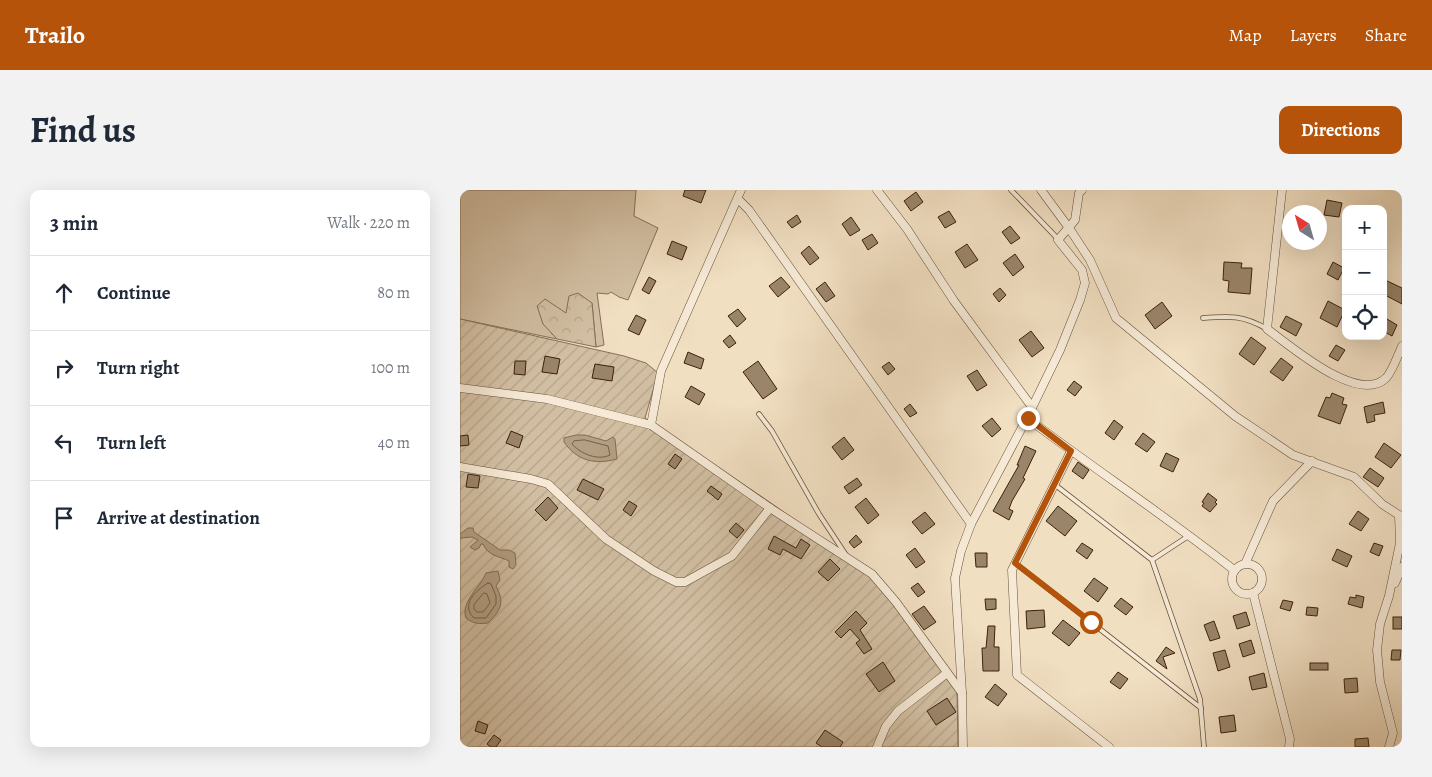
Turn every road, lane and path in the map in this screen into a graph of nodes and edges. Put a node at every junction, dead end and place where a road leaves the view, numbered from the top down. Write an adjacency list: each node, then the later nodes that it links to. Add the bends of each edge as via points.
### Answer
1 (741, 190): 7 (street)
2 (877, 190): 14 (street)
3 (1011, 190): 9 (lane)
4 (1041, 190): 8 (street)
5 (1082, 190): 8 (street, via 1075,220)
6 (1282, 190): 11 (street)
7 (738, 199): 17 (street, via 661,371); 24 (street)
8 (1069, 228): 9 (street); 19 (street, via 1090,260 1116,318 1235,416 1293,455)
9 (1058, 240): 14 (street, via 1082,270 1085,283 1060,350)
10 (1202, 318): 11 (lane, via 1229,316 1252,320)
11 (1267, 330): 12 (street, via 1337,378 1360,385 1373,385 1386,378)
12 (1402, 346)
13 (460, 388): 17 (street, via 547,399)
14 (1032, 407): 16 (street)
15 (760, 414): 26 (lane)
16 (1028, 418): 18 (street); 24 (street)
17 (651, 425): 22 (street)
18 (1071, 451): 21 (street); 25 (street)
19 (1312, 460): 23 (street, via 1354,477 1382,504); 29 (street, via 1273,501)
20 (460, 467): 22 (street, via 548,484 606,539 676,582 685,582 732,556)
21 (1054, 484): 27 (lane); 28 (street)
22 (770, 508): 26 (street)
23 (1401, 516): 33 (street, via 1400,543)
24 (971, 524): 35 (street, via 960,551 955,578)
25 (1190, 535): 27 (lane); 31 (street)
26 (849, 558): 34 (street, via 884,587)
27 (1152, 560): 36 (lane)
28 (1015, 563): 36 (lane); 41 (street, via 1012,570 1017,675)
29 (1245, 564): 31 (street); 32 (street, via 1254,565 1261,572 1262,582)
30 (1402, 567): 33 (street)
31 (1234, 570): 32 (street, via 1232,580 1235,588 1243,594)
32 (1253, 593): 43 (street, via 1290,739)
33 (1389, 596): 37 (street, via 1380,624 1377,650 1380,682)
34 (947, 673): 35 (street); 39 (street, via 898,711 886,726)
35 (962, 693): 40 (street)
36 (1201, 708): 42 (lane)
37 (1393, 733): 38 (street); 44 (street)
38 (1402, 736)
39 (877, 747)
40 (963, 747)
41 (1109, 747)
42 (1204, 747)
43 (1289, 747)
44 (1389, 747)

